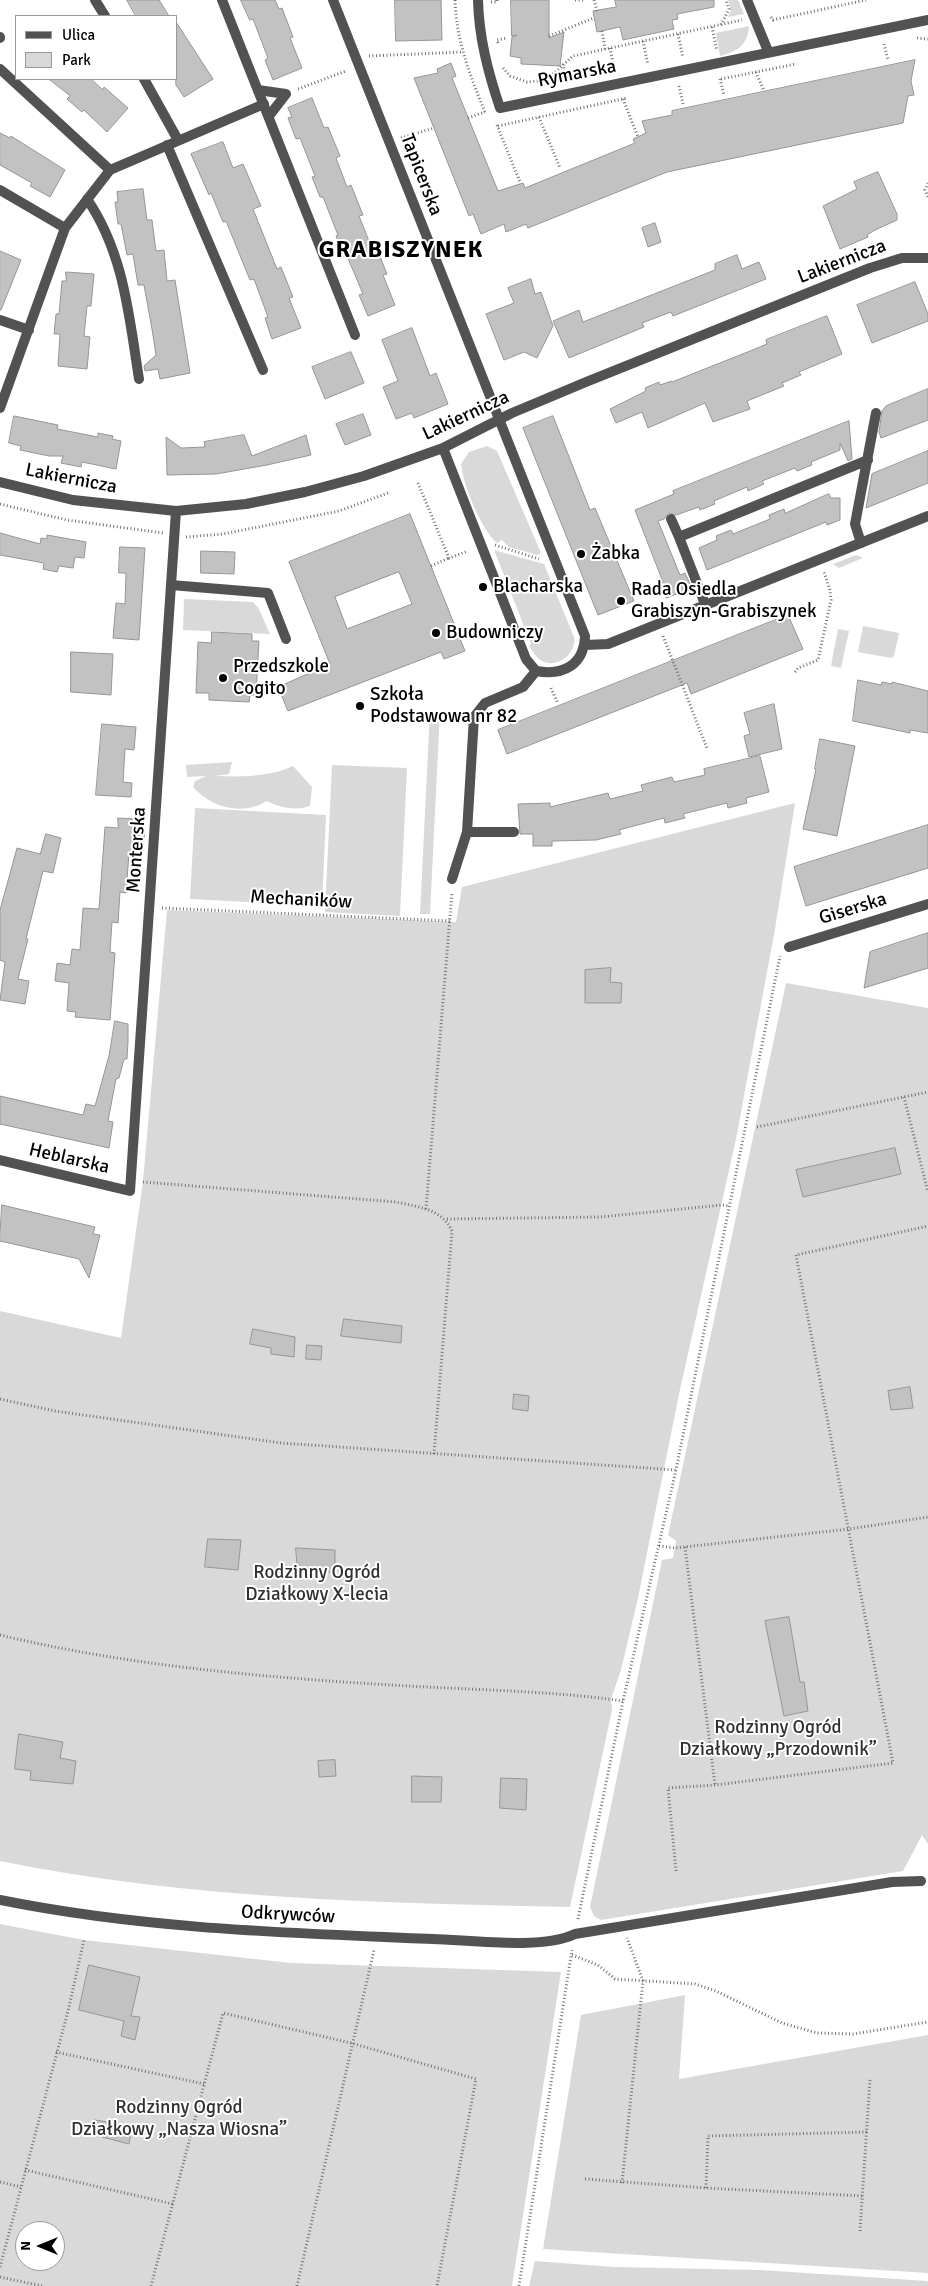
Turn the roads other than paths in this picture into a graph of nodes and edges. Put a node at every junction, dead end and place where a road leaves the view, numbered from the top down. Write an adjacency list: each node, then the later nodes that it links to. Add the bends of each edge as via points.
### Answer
1 (95, 0): 6 (street)
2 (222, 0): 11 (street)
3 (333, 0): 28 (street, Tapicerska)
4 (478, 0): 8 (street, Rymarska, via 483,52 496,109)
5 (747, 0): 8 (street)
6 (104, 15)
7 (928, 20): 8 (street, Rymarska)
8 (768, 51)
9 (0, 69): 16 (street)
10 (145, 80): 14 (street)
11 (258, 90): 12 (street); 13 (street, via 286,94)
12 (264, 104): 13 (street); 14 (street)
13 (269, 116): 23 (street)
14 (178, 140): 15 (street)
15 (166, 145): 16 (street); 24 (street)
16 (110, 170): 18 (street)
17 (0, 190): 19 (street)
18 (87, 199): 19 (street); 25 (street, via 106,231 123,281)
19 (65, 228): 22 (street)
20 (928, 258): 28 (street, Lakiernicza, via 902,258 870,268)
21 (0, 320): 22 (street)
22 (29, 330): 26 (street)
23 (355, 335)
24 (263, 370)
25 (139, 378)
26 (0, 408)
27 (876, 413): 30 (street)
28 (498, 420): 29 (street, Lakiernicza); 40 (street, via 585,636)
29 (443, 448): 32 (street, Lakiernicza, via 364,476 305,492 246,504); 41 (street, via 508,617 526,658)
30 (868, 460): 35 (street); 36 (street, via 855,524)
31 (0, 482): 32 (street, Lakiernicza, via 73,500)
32 (176, 511): 37 (street, Monterska)
33 (928, 516): 36 (street)
34 (671, 519): 35 (street)
35 (679, 537): 38 (street)
36 (860, 543): 38 (street)
37 (172, 585): 39 (street, via 268,593); 48 (street, Monterska)
38 (705, 604): 40 (street, via 608,644)
39 (286, 640)
40 (584, 645): 41 (street, via 582,654 570,666 551,674)
41 (536, 671): 42 (street, via 523,687 484,703 474,717)
42 (467, 832): 43 (street); 44 (street)
43 (514, 832)
44 (452, 879)
45 (928, 904): 46 (street, Giserska)
46 (785, 950)
47 (0, 1160): 48 (street, Heblarska)
48 (130, 1191)
49 (921, 1881): 50 (street, Odkrywców, via 892,1882 547,1941 512,1942 252,1932 102,1918)
50 (0, 1900)

